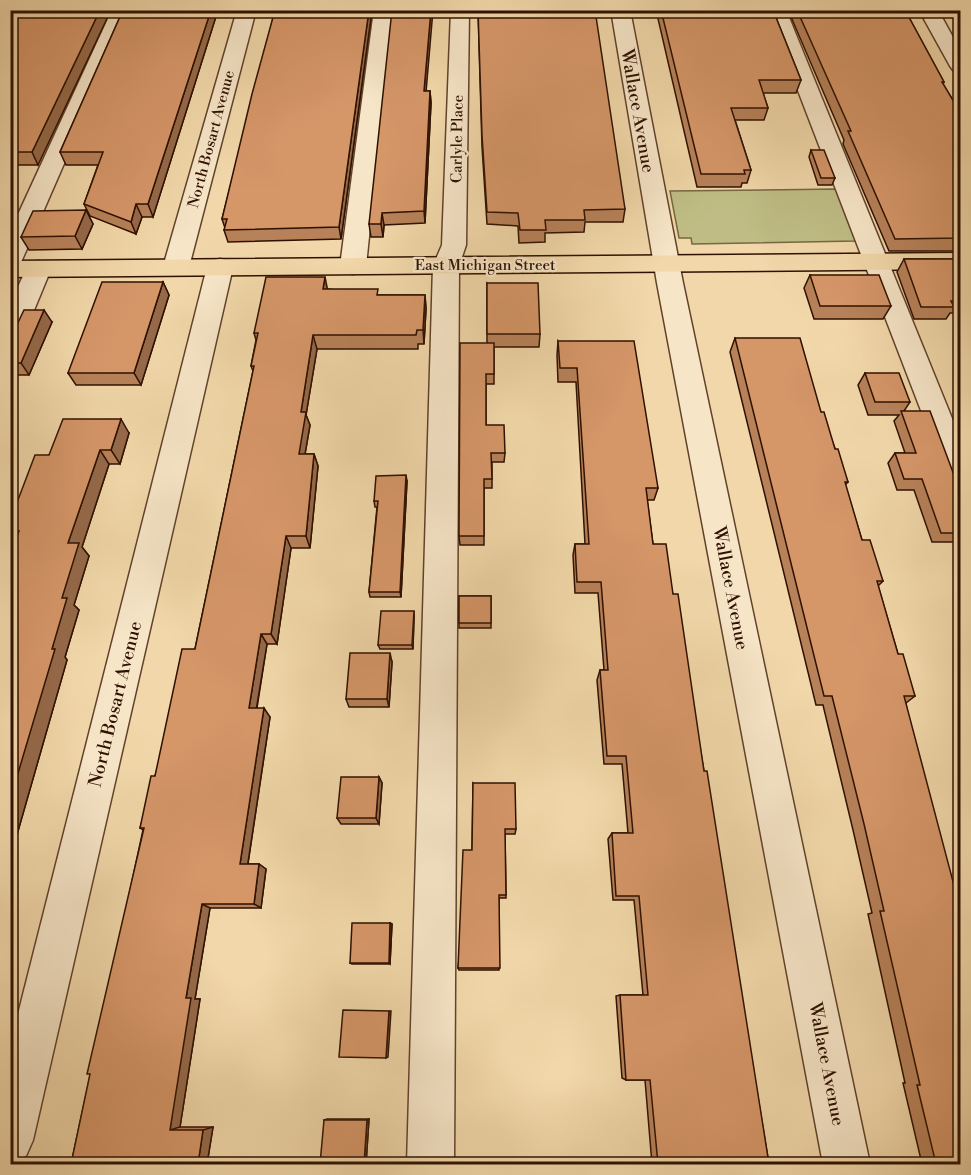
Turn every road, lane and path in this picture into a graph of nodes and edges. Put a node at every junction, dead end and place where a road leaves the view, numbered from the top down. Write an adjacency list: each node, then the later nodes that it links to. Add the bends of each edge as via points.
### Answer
1 (122, 10): 11 (street)
2 (247, 10): 17 (street, North Bosart Avenue)
3 (383, 10): 15 (street)
4 (460, 10): 16 (street, Carlyle Place, via 454,245)
5 (620, 10): 14 (street, Wallace Avenue)
6 (776, 10): 12 (street)
7 (928, 10): 10 (street)
8 (948, 10): 9 (street)
9 (960, 31)
10 (959, 62)
11 (10, 260)
12 (874, 261): 13 (main road, East Michigan Street); 14 (main road, East Michigan Street); 22 (street)
13 (960, 261)
14 (666, 264): 16 (main road, East Michigan Street); 25 (street, Wallace Avenue)
15 (353, 266): 16 (main road, East Michigan Street); 18 (main road, East Michigan Street)
16 (446, 266): 24 (street, Carlyle Place)
17 (176, 267): 18 (main road, East Michigan Street); 20 (main road, East Michigan Street)
18 (220, 267): 23 (street, North Bosart Avenue)
19 (10, 269): 20 (main road, East Michigan Street)
20 (38, 269): 21 (street)
21 (10, 337)
22 (960, 473)
23 (10, 1140)
24 (430, 1164)
25 (847, 1164)

